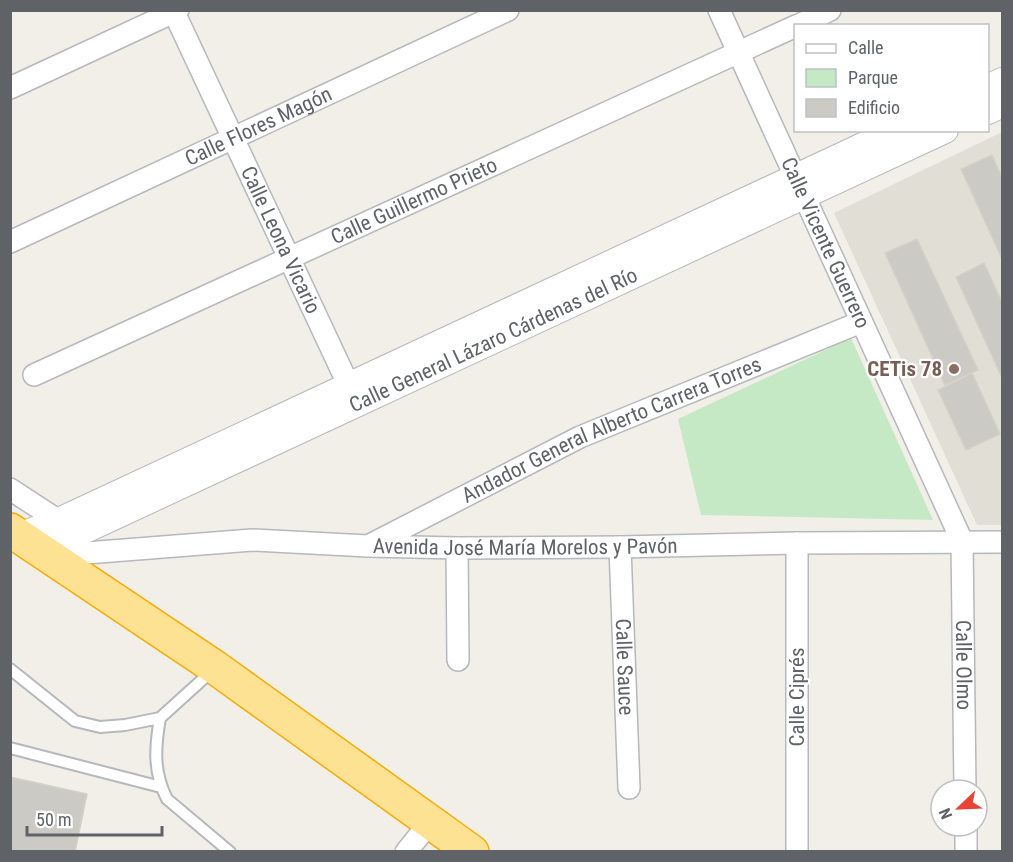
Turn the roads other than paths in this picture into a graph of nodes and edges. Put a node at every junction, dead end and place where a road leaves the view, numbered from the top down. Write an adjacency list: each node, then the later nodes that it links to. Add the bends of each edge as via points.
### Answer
1 (508, 10): 11 (street, Calle Flores Magón)
2 (719, 10): 7 (street, Calle Vicente Guerrero)
3 (830, 10): 5 (street, Calle Guillermo Prieto)
4 (175, 11): 8 (street); 11 (street, Calle Leona Vicario)
5 (800, 24)
6 (794, 27): 7 (street, Calle Guillermo Prieto)
7 (738, 53): 12 (street, Calle Vicente Guerrero); 14 (street, Calle Guillermo Prieto)
8 (10, 88)
9 (894, 132): 12 (street, Calle General Lázaro Cárdenas del Río)
10 (940, 132): 12 (street, Calle General Lázaro Cárdenas del Río)
11 (233, 139): 13 (street, Calle Flores Magón); 14 (street, Calle Leona Vicario)
12 (800, 187): 15 (street, Calle Vicente Guerrero); 17 (street, Calle General Lázaro Cárdenas del Río)
13 (10, 242)
14 (290, 260): 16 (street, Calle Guillermo Prieto); 17 (street, Calle Leona Vicario)
15 (861, 322): 20 (street, Calle Vicente Guerrero); 23 (street, Andador General Alberto Carrera Torres, via 580,437)
16 (34, 375)
17 (353, 395): 19 (street, Calle General Lázaro Cárdenas del Río)
18 (10, 489): 19 (street)
19 (42, 538): 23 (street, Avenida José María Morelos y Pavón, via 252,540); 27 (highway)
20 (962, 541): 21 (street, Avenida José María Morelos y Pavón); 22 (street, Avenida José María Morelos y Pavón); 31 (street, Calle Olmo)
21 (1002, 542)
22 (797, 543): 24 (street, Avenida José María Morelos y Pavón); 38 (street, Calle Ciprés)
23 (368, 546): 25 (street, Avenida José María Morelos y Pavón)
24 (620, 547): 25 (street, Avenida José María Morelos y Pavón); 33 (street, Calle Sauce)
25 (457, 548): 26 (street)
26 (458, 660)
27 (216, 668): 29 (lane); 34 (highway)
28 (10, 669): 29 (lane, via 75,721 100,727)
29 (160, 718): 32 (lane, via 155,745)
30 (10, 748): 32 (lane)
31 (965, 778)
32 (161, 787): 36 (lane, via 167,799)
33 (629, 788)
34 (431, 821): 35 (highway); 37 (street)
35 (463, 849)
36 (230, 852)
37 (406, 852)
38 (797, 852)

